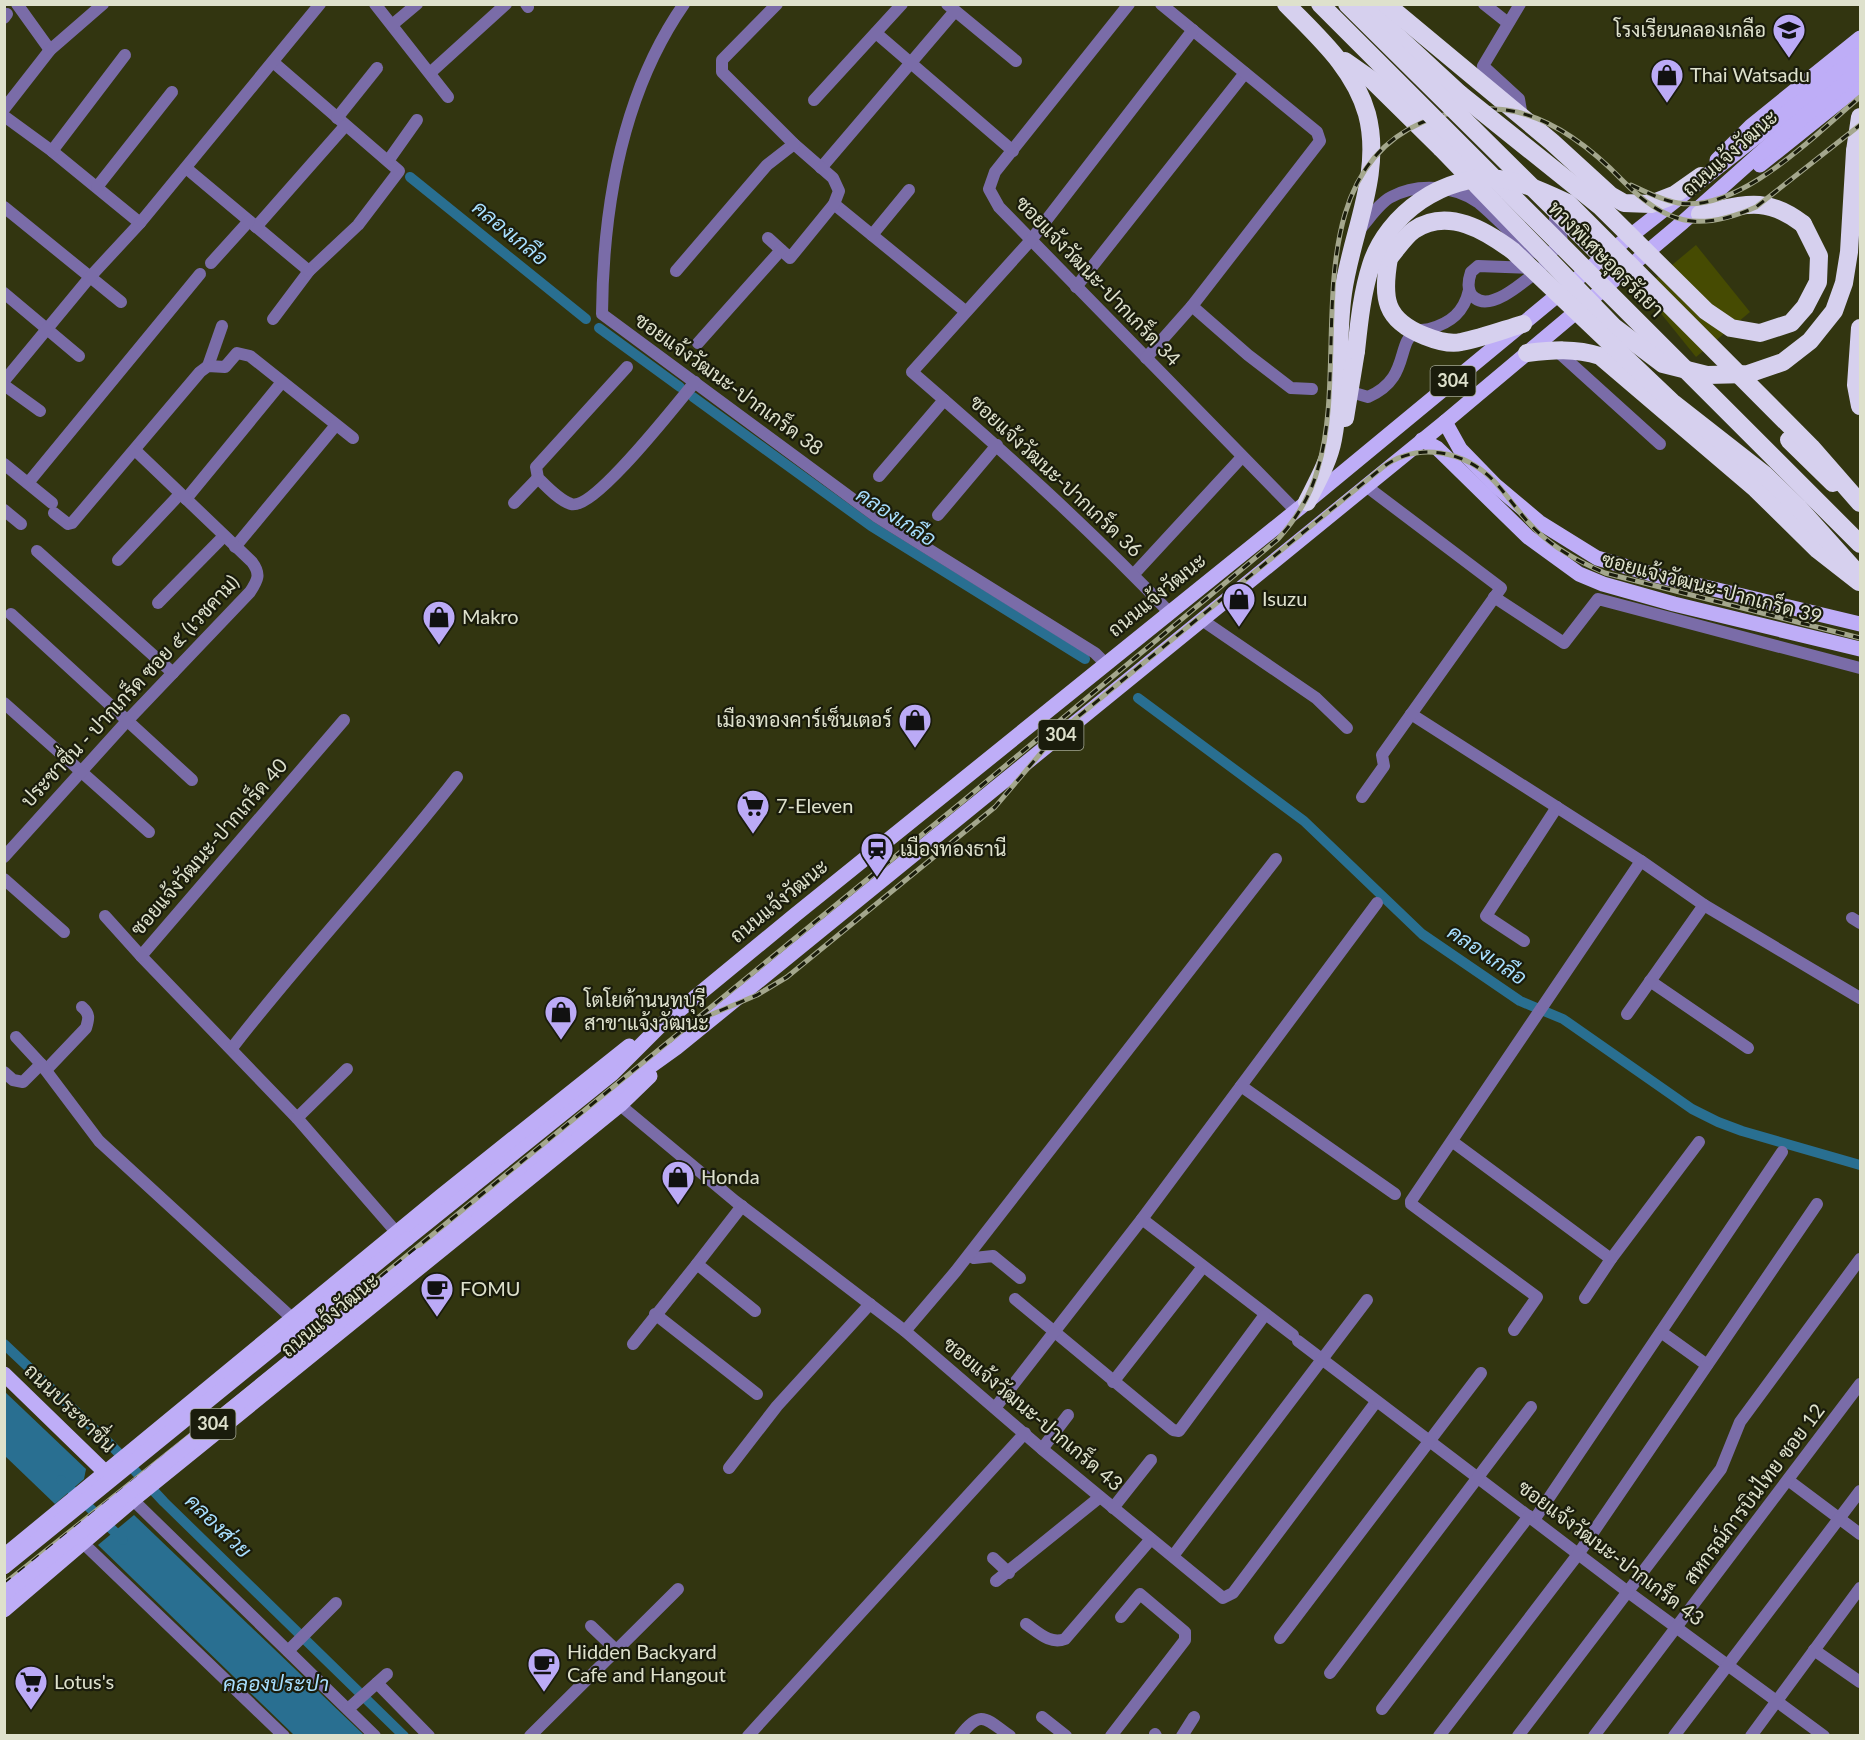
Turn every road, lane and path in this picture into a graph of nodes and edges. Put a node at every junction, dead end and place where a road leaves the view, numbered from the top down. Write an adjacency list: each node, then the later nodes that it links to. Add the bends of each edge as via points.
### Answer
1 (17, 4): 25 (street)
2 (320, 4): 30 (street)
3 (375, 4): 20 (street)
4 (417, 4): 20 (street)
5 (506, 4): 34 (street)
6 (684, 4): 97 (street, ซอยแจ้งวัฒนะ-ปากเกร็ด 38, via 651,64 633,108 620,156 602,259 602,314)
7 (777, 4): 47 (street, via 720,66 726,79)
8 (902, 4): 22 (street)
9 (1129, 4): 49 (street, ซอยแจ้งวัฒนะ-ปากเกร็ด 34)
10 (1161, 4): 21 (street)
11 (1286, 4): 26 (highway)
12 (1320, 4): 128 (highway, ทางพิเศษอุดรรัถยา, bridge)
13 (1347, 4): 122 (highway, ทางพิเศษอุดรรัถยา, bridge)
14 (1484, 4): 19 (street)
15 (1520, 4): 19 (street)
16 (99, 6): 25 (street)
17 (1375, 7): 23 (highway); 43 (highway)
18 (952, 8): 29 (street); 31 (street)
19 (1508, 23): 43 (street, via 1484,66 1519,99)
20 (392, 25): 34 (street)
21 (1193, 30): 35 (street); 68 (street)
22 (876, 33): 31 (street); 40 (street)
23 (1395, 34): 39 (street); 60 (highway, bridge, via 1460,94 1600,207 1706,311 1731,328 1761,333 1791,322 1805,307 1818,282 1819,256 1803,224 1785,209 1754,203)
24 (1860, 38): 53 (main road, ถนนแจ้งวัฒนะ / 304, via 1751,126)
25 (50, 50): 41 (street)
26 (1334, 53): 39 (street, via 1405,80); 44 (highway, bridge, via 1372,80 1614,327 1663,364 1707,375 1748,374 1784,362 1810,341 1834,311 1850,252 1854,151); 64 (highway, via 1358,90 1371,142 1368,186)
27 (125, 55): 48 (street)
28 (1860, 55): 57 (main road, ถนนแจ้งวัฒนะ)
29 (1016, 61)
30 (273, 62): 46 (street); 51 (street)
31 (910, 64): 49 (street); 52 (street)
32 (377, 68): 46 (street)
33 (1860, 70): 61 (main road, ถนนแจ้งวัฒนะ)
34 (430, 73): 38 (street)
35 (1245, 73): 77 (street); 81 (street, via 1317,132 1320,141)
36 (1860, 86): 60 (main road, ถนนแจ้งวัฒนะ / 304)
37 (172, 92): 54 (street)
38 (448, 97)
39 (1434, 99): 66 (street)
40 (814, 100)
41 (4, 109)
42 (4, 116): 48 (street)
43 (1522, 117): 56 (highway)
44 (1860, 117)
45 (417, 120): 50 (street)
46 (341, 122): 50 (street); 63 (street)
47 (794, 144): 52 (street); 74 (street, via 767,165)
48 (52, 151): 54 (street)
49 (1013, 151): 68 (street, ซอยแจ้งวัฒนะ-ปากเกร็ด 34, via 995,172 989,189 999,207)
50 (388, 162): 73 (street, via 399,171 358,225)
51 (186, 168): 62 (street); 63 (street)
52 (821, 168): 58 (street, via 833,178 839,191)
53 (1701, 176): 56 (highway, via 1674,195 1651,204 1624,202); 57 (main road, ถนนแจ้งวัฒนะ / 304)
54 (98, 187): 62 (street)
55 (909, 190): 65 (street)
56 (1610, 195): 66 (street, via 1609,211)
57 (1682, 197): 70 (main road, ถนนแจ้งวัฒนะ / 304)
58 (834, 204): 65 (street); 69 (street, via 790,258)
59 (4, 207): 76 (street)
60 (1700, 214): 61 (main road, ถนนแจ้งวัฒนะ / 304)
61 (1683, 222): 91 (main road, ถนนแจ้งวัฒนะ / 304)
62 (140, 223): 76 (street)
63 (253, 224): 71 (street); 73 (street)
64 (1357, 234): 66 (street, via 1389,197 1420,188 1461,192 1525,247 1543,256 1555,251); 108 (highway, via 1343,294)
65 (872, 235): 82 (street)
66 (1569, 237): 70 (street); 72 (street)
67 (768, 238): 69 (street)
68 (1031, 240): 77 (street, ซอยแจ้งวัฒนะ-ปากเกร็ด 34); 82 (street)
69 (781, 250): 89 (street)
70 (1600, 260): 84 (main road, ถนนแจ้งวัฒนะ / 304)
71 (211, 263)
72 (1546, 264): 78 (street, via 1490,302 1480,302); 78 (street, via 1522,269 1478,266 1471,272)
73 (309, 271): 83 (street)
74 (676, 271)
75 (200, 274): 116 (street)
76 (90, 277): 80 (street); 87 (street)
77 (1076, 287): 93 (street, ซอยแจ้งวัฒนะ-ปากเกร็ด 34)
78 (1469, 290): 88 (street, via 1461,312 1448,322)
79 (4, 293): 87 (street)
80 (121, 302)
81 (1192, 306): 93 (street); 99 (street, via 1291,388)
82 (965, 311): 101 (street, ซอยแจ้งวัฒนะ-ปากเกร็ด 36, via 912,372)
83 (273, 319)
84 (1523, 324): 88 (highway, via 1458,343); 121 (main road, ถนนแจ้งวัฒนะ / 304)
85 (222, 326): 94 (street)
86 (1860, 328): 102 (highway, via 1856,386)
87 (47, 329): 92 (street); 98 (street)
88 (1415, 332): 100 (street, via 1406,344 1396,376 1382,392 1368,397); 134 (highway, bridge, via 1395,319 1386,300 1389,258 1414,230 1438,221 1462,222 1490,234 1513,251 1672,402 1764,474)
89 (698, 343)
90 (1555, 350): 91 (highway); 109 (street); 135 (highway, via 1585,351 1614,366 1756,489 1818,550)
91 (1527, 353): 104 (main road, ถนนแจ้งวัฒนะ / 304)
92 (79, 356)
93 (1146, 358): 112 (street, ซอยแจ้งวัฒนะ-ปากเกร็ด 34)
94 (208, 366): 96 (street, via 225,367 237,353 243,353); 111 (street)
95 (627, 367): 115 (street, via 536,467)
96 (282, 382): 105 (street); 118 (street)
97 (695, 382): 115 (street, via 637,451 587,500 571,504); 143 (street, ซอยแจ้งวัฒนะ-ปากเกร็ด 38, via 878,517 1095,653)
98 (4, 383): 103 (street)
99 (1312, 389)
100 (1351, 392): 108 (highway, via 1343,423); 120 (highway, bridge, via 1371,264 1387,232 1410,208 1448,185 1473,178 1499,179 1534,187 1568,203 1811,447)
101 (944, 400): 110 (street, ซอยแจ้งวัฒนะ-ปากเกร็ด 36); 114 (street)
102 (1860, 406)
103 (40, 411)
104 (1445, 422): 107 (main road, ถนนแจ้งวัฒนะ / 304); 127 (main road, ซอยแจ้งวัฒนะ-ปากเกร็ด 39, via 1460,449 1495,485)
105 (336, 425): 106 (street); 129 (street)
106 (353, 438)
107 (1422, 440): 117 (main road, ถนนแจ้งวัฒนะ / 304); 131 (main road, ซอยแจ้งวัฒนะ-ปากเกร็ด 39, via 1437,448 1481,494)
108 (1333, 441): 121 (highway)
109 (1659, 444)
110 (997, 445): 124 (street); 133 (street, ซอยแจ้งวัฒนะ-ปากเกร็ด 36)
111 (135, 450): 116 (street, via 72,523 68,524); 118 (street, ประชาชื่น - ปากเกร็ด ซอย ๕ (เวชคาม))
112 (1242, 457): 121 (street, ซอยแจ้งวัฒนะ-ปากเกร็ด 34); 133 (street)
113 (4, 464): 116 (street)
114 (879, 477)
115 (538, 478): 119 (street)
116 (28, 483)
117 (1366, 486): 136 (street, via 1501,588); 140 (main road, ถนนแจ้งวัฒนะ / 304)
118 (183, 496): 126 (street, ประชาชื่น - ปากเกร็ด ซอย ๕ (เวชคาม)); 132 (street)
119 (514, 503)
120 (1860, 503)
121 (1301, 506): 138 (main road, ถนนแจ้งวัฒนะ / 304)
122 (1860, 509)
123 (4, 510): 125 (street)
124 (938, 515)
125 (21, 524)
126 (224, 536): 129 (street, ประชาชื่น - ปากเกร็ด ซอย ๕ (เวชคาม)); 137 (street)
127 (1566, 540): 131 (street); 141 (main road, ซอยแจ้งวัฒนะ-ปากเกร็ด 39, via 1615,564)
128 (1860, 544)
129 (235, 547): 145 (street, ประชาชื่น - ปากเกร็ด ซอย ๕ (เวชคาม), via 258,570 259,579)
130 (37, 551): 145 (street)
131 (1555, 559): 142 (main road, ซอยแจ้งวัฒนะ-ปากเกร็ด 39, via 1603,584)
132 (118, 560)
133 (1134, 574): 138 (street, ซอยแจ้งวัฒนะ-ปากเกร็ด 36)
134 (1860, 576)
135 (1860, 582)
136 (1494, 597): 144 (street, via 1564,643 1598,599); 147 (street)
137 (158, 603)
138 (1169, 612): 143 (main road, ถนนแจ้งวัฒนะ / 304)
139 (11, 614): 149 (street)
140 (1202, 620): 150 (street, via 1316,698); 173 (main road, ถนนแจ้งวัฒนะ / 304)
141 (1860, 624)
142 (1860, 649)
143 (1105, 663): 188 (main road, ถนนแจ้งวัฒนะ / 304, via 659,1027 612,1074)
144 (1860, 668)
145 (173, 673): 149 (street, ประชาชื่น - ปากเกร็ด ซอย ๕ (เวชคาม))
146 (4, 703): 151 (street)
147 (1411, 714): 154 (street, via 1382,755 1384,766); 155 (street)
148 (344, 720): 166 (street, ซอยแจ้งวัฒนะ-ปากเกร็ด 40)
149 (127, 721): 151 (street, ประชาชื่น - ปากเกร็ด ซอย ๕ (เวชคาม)); 153 (street)
150 (1347, 728)
151 (82, 771): 156 (street); 157 (street, ประชาชื่น - ปากเกร็ด ซอย ๕ (เวชคาม))
152 (457, 777): 172 (street)
153 (192, 780)
154 (1362, 797)
155 (1557, 807): 159 (street); 165 (street, via 1486,916)
156 (149, 832)
157 (4, 857)
158 (1276, 859): 189 (street)
159 (1641, 861): 162 (street); 181 (street)
160 (4, 879): 164 (street)
161 (1377, 903): 178 (street)
162 (1704, 905): 167 (street); 168 (street)
163 (105, 916): 166 (street)
164 (64, 932)
165 (1524, 941)
166 (141, 956): 172 (street, ซอยแจ้งวัฒนะ-ปากเกร็ด 40)
167 (1650, 981): 170 (street); 174 (street)
168 (1860, 998)
169 (82, 1007): 175 (street, via 88,1012 86,1028)
170 (1627, 1014)
171 (16, 1037): 175 (street)
172 (232, 1048): 180 (street, ซอยแจ้งวัฒนะ-ปากเกร็ด 40)
173 (676, 1048): 179 (main road, ถนนแจ้งวัฒนะ / 304); 251 (main road, ถนนแจ้งวัฒนะ / 304, bridge, via 622,1086)
174 (1748, 1048)
175 (44, 1067): 177 (street, via 23,1082); 203 (street, via 99,1142)
176 (347, 1069): 180 (street)
177 (4, 1072)
178 (1241, 1086): 184 (street); 187 (street)
179 (620, 1105): 186 (street, ซอยแจ้งวัฒนะ-ปากเกร็ด 43); 204 (main road, ถนนแจ้งวัฒนะ / 304)
180 (297, 1118): 188 (street, ซอยแจ้งวัฒนะ-ปากเกร็ด 40)
181 (1453, 1142): 190 (street); 205 (street, via 1411,1204 1538,1297)
182 (1699, 1142): 190 (street)
183 (1782, 1152): 208 (street)
184 (1395, 1194)
185 (1817, 1204): 212 (street)
186 (742, 1206): 192 (street); 199 (street, ซอยแจ้งวัฒนะ-ปากเกร็ด 43)
187 (1142, 1220): 193 (street, ซอยแจ้งวัฒนะ-ปากเกร็ด 43); 207 (street)
188 (402, 1236): 195 (main road, ถนนแจ้งวัฒนะ / 304); 245 (main road, ถนนแจ้งวัฒนะ / 304, bridge)
189 (969, 1255): 194 (street, via 993,1256); 206 (street)
190 (1611, 1259): 196 (street)
191 (1860, 1259): 250 (street, via 1740,1422 1720,1469)
192 (697, 1264): 200 (street); 201 (street)
193 (1202, 1268): 202 (street, ซอยแจ้งวัฒนะ-ปากเกร็ด 43); 215 (street)
194 (1020, 1278)
195 (321, 1295): 203 (main road, ถนนแจ้งวัฒนะ / 304); 204 (main road, via 317,1318 335,1331)
196 (1585, 1298)
197 (1015, 1299): 207 (street)
198 (1367, 1300): 211 (street)
199 (870, 1304): 206 (street, ซอยแจ้งวัฒนะ-ปากเกร็ด 43); 228 (street, via 777,1406)
200 (755, 1311)
201 (655, 1314): 209 (street); 218 (street)
202 (1264, 1316): 211 (street, ซอยแจ้งวัฒนะ-ปากเกร็ด 43); 215 (street, via 1179,1431)
203 (290, 1321): 210 (main road, via 312,1323 319,1332); 217 (main road, ถนนแจ้งวัฒนะ / 304)
204 (346, 1329): 210 (main road, ถนนแจ้งวัฒนะ / 304)
205 (1514, 1330)
206 (905, 1331): 221 (street, ซอยแจ้งวัฒนะ-ปากเกร็ด 43)
207 (1054, 1331): 215 (street); 221 (street)
208 (1661, 1332): 212 (street); 236 (street)
209 (633, 1344)
210 (315, 1355): 223 (main road, ถนนแจ้งวัฒนะ / 304)
211 (1323, 1360): 219 (street, ซอยแจ้งวัฒนะ-ปากเกร็ด 43); 243 (street)
212 (1707, 1365): 241 (street)
213 (1481, 1372): 225 (street)
214 (4, 1374): 229 (main road, ถนนประชาชื่น)
215 (1113, 1382)
216 (1860, 1384): 231 (street, สหกรณ์การบินไทย ซอย 12)
217 (213, 1385): 223 (main road); 229 (main road, ถนนแจ้งวัฒนะ / 304)
218 (757, 1394)
219 (1376, 1402): 225 (street, ซอยแจ้งวัฒนะ-ปากเกร็ด 43); 243 (street, ซอยแจ้งวัฒนะ-ปากเกร็ด 43, via 1233,1593 1223,1598)
220 (1531, 1407): 230 (street)
221 (995, 1408): 224 (street, ซอยแจ้งวัฒนะ-ปากเกร็ด 43)
222 (1068, 1415): 226 (street)
223 (238, 1416): 234 (main road, ถนนแจ้งวัฒนะ / 304)
224 (1025, 1433): 226 (street, ซอยแจ้งวัฒนะ-ปากเกร็ด 43); 271 (street)
225 (1430, 1442): 230 (street, ซอยแจ้งวัฒนะ-ปากเกร็ด 43); 259 (street)
226 (1042, 1449): 233 (street, ซอยแจ้งวัฒนะ-ปากเกร็ด 43)
227 (1151, 1460): 235 (street)
228 (729, 1468)
229 (106, 1473): 242 (main road, ถนนแจ้งวัฒนะ / 304)
230 (1479, 1479): 236 (street, ซอยแจ้งวัฒนะ-ปากเกร็ด 43); 264 (street)
231 (1788, 1480): 237 (street); 258 (street, สหกรณ์การบินไทย ซอย 12)
232 (1860, 1491): 237 (street)
233 (1100, 1497): 235 (street, ซอยแจ้งวัฒนะ-ปากเกร็ด 43); 246 (street)
234 (133, 1500): 240 (main road, ถนนแจ้งวัฒนะ / 304); 260 (street)
235 (1113, 1508): 239 (street, ซอยแจ้งวัฒนะ-ปากเกร็ด 43)
236 (1531, 1518): 241 (street, ซอยแจ้งวัฒนะ-ปากเกร็ด 43); 268 (street)
237 (1839, 1519): 238 (street); 263 (street)
238 (1860, 1534)
239 (1151, 1539): 243 (street, ซอยแจ้งวัฒนะ-ปากเกร็ด 43); 256 (street, via 1065,1639 1058,1642 1046,1638)
240 (83, 1543): 254 (main road, ถนนแจ้งวัฒนะ / 304); 272 (street)
241 (1579, 1553): 250 (street, ซอยแจ้งวัฒนะ-ปากเกร็ด 43); 281 (street)
242 (4, 1556)
243 (1173, 1556)
244 (993, 1558): 246 (street)
245 (4, 1567)
246 (1010, 1573): 247 (street)
247 (996, 1581)
248 (1860, 1588): 252 (street)
249 (678, 1589): 261 (street)
250 (1628, 1592): 258 (street, ซอยแจ้งวัฒนะ-ปากเกร็ด 43); 282 (street)
251 (4, 1594)
252 (1856, 1602): 262 (street)
253 (336, 1603): 260 (street)
254 (4, 1610)
255 (1121, 1617): 279 (street, via 1140,1594 1185,1632 1185,1640)
256 (1026, 1624)
257 (591, 1626): 261 (street)
258 (1678, 1627): 263 (street, ซอยแจ้งวัฒนะ-ปากเกร็ด 43); 283 (street, สหกรณ์การบินไทย ซอย 12)
259 (1280, 1638)
260 (291, 1647): 267 (street)
261 (616, 1650): 275 (street)
262 (1814, 1650): 265 (street); 266 (street)
263 (1728, 1666): 266 (street, ซอยแจ้งวัฒนะ-ปากเกร็ด 43); 284 (street)
264 (1330, 1673)
265 (1860, 1682)
266 (1778, 1701): 285 (street); 286 (street, ซอยแจ้งวัฒนะ-ปากเกร็ด 43)
267 (351, 1705): 273 (street); 274 (street, via 378,1682)
268 (1382, 1709)
269 (1042, 1717): 278 (street)
270 (1194, 1717): 280 (street)
271 (754, 1733)
272 (284, 1736)
273 (375, 1736)
274 (429, 1736)
275 (530, 1736)
276 (960, 1736): 277 (street, via 971,1720 978,1717)
277 (1010, 1736)
278 (1066, 1736)
279 (1111, 1736)
280 (1182, 1736)
281 (1439, 1736)
282 (1518, 1736)
283 (1594, 1736)
284 (1674, 1736)
285 (1751, 1736)
286 (1824, 1736)

